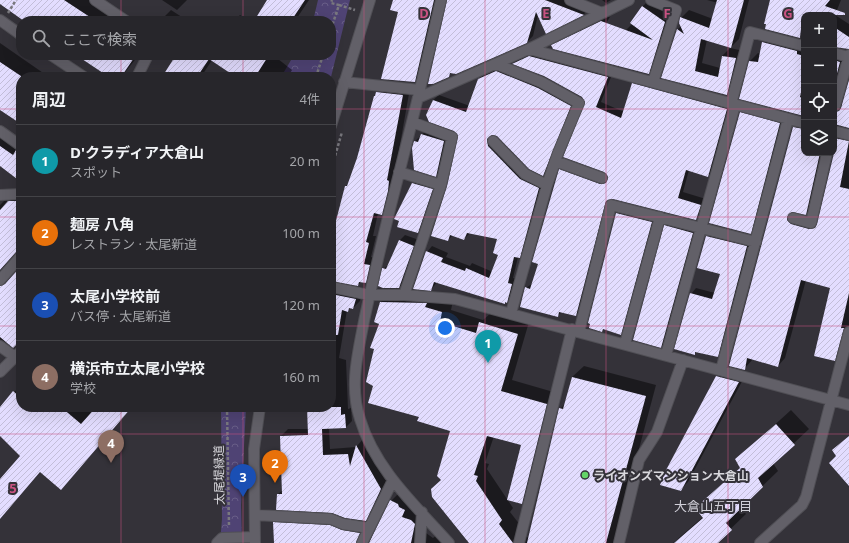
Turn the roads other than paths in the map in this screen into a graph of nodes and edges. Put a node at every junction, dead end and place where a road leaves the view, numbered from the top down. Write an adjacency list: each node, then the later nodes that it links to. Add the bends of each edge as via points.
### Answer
1 (95, 0): 8 (street)
2 (370, 0): 20 (street)
3 (441, 0): 22 (street)
4 (570, 0): 7 (street)
5 (629, 0): 7 (street)
6 (651, 0): 21 (street, via 676,10)
7 (602, 13): 12 (street)
8 (119, 16)
9 (0, 20): 10 (street)
10 (16, 31)
11 (801, 45): 24 (street, via 750,32)
12 (529, 49): 17 (street); 21 (street)
13 (837, 54): 14 (street)
14 (848, 56): 23 (street)
15 (59, 60): 18 (street)
16 (146, 60): 19 (street)
17 (496, 64): 22 (street); 35 (street, via 541,82 579,103)
18 (77, 72)
19 (140, 72)
20 (344, 82): 22 (street); 25 (street)
21 (653, 82): 24 (street)
22 (419, 94): 27 (street)
23 (837, 98)
24 (733, 104): 26 (street); 44 (street)
25 (336, 109)
26 (788, 119): 28 (street); 45 (street)
27 (412, 122): 36 (street); 38 (street, via 452,136)
28 (801, 122)
29 (0, 132): 33 (street)
30 (837, 132): 31 (street)
31 (849, 135)
32 (493, 140): 39 (street, via 525,174)
33 (16, 143)
34 (825, 156): 43 (street, via 811,223)
35 (555, 162): 37 (street); 39 (street)
36 (399, 172): 38 (street); 49 (street)
37 (602, 178)
38 (441, 185): 50 (street)
39 (547, 185): 51 (street)
40 (16, 194): 41 (street)
41 (0, 195)
42 (660, 218): 44 (street); 52 (street, via 611,205); 54 (street)
43 (793, 218)
44 (702, 228): 45 (street); 57 (street)
45 (756, 242): 60 (street)
46 (16, 262): 47 (street)
47 (0, 280)
48 (336, 287): 49 (street)
49 (369, 295): 50 (street); 65 (street, via 355,367 355,394 359,418 368,442)
50 (404, 295): 51 (street, via 455,299)
51 (511, 313): 52 (street)
52 (576, 330): 54 (street); 74 (street)
53 (849, 332): 62 (street)
54 (625, 344): 57 (street)
55 (0, 346): 56 (street)
56 (16, 353)
57 (666, 355): 59 (street)
58 (16, 356): 61 (street)
59 (683, 360): 60 (street); 75 (street, via 657,432 639,460)
60 (721, 370): 62 (street)
61 (0, 372)
62 (831, 400): 63 (street); 76 (street, via 806,497 802,505)
63 (849, 405)
64 (259, 412): 67 (street, via 254,448)
65 (393, 480): 66 (street); 68 (street)
66 (422, 512): 72 (street); 73 (street)
67 (255, 515): 68 (street, via 331,519 343,524); 69 (street)
68 (370, 528): 71 (street)
69 (255, 540): 70 (street, via 229,537 222,538)
70 (217, 543)
71 (362, 543)
72 (420, 543)
73 (449, 543)
74 (519, 543)
75 (619, 543)
76 (760, 543)

